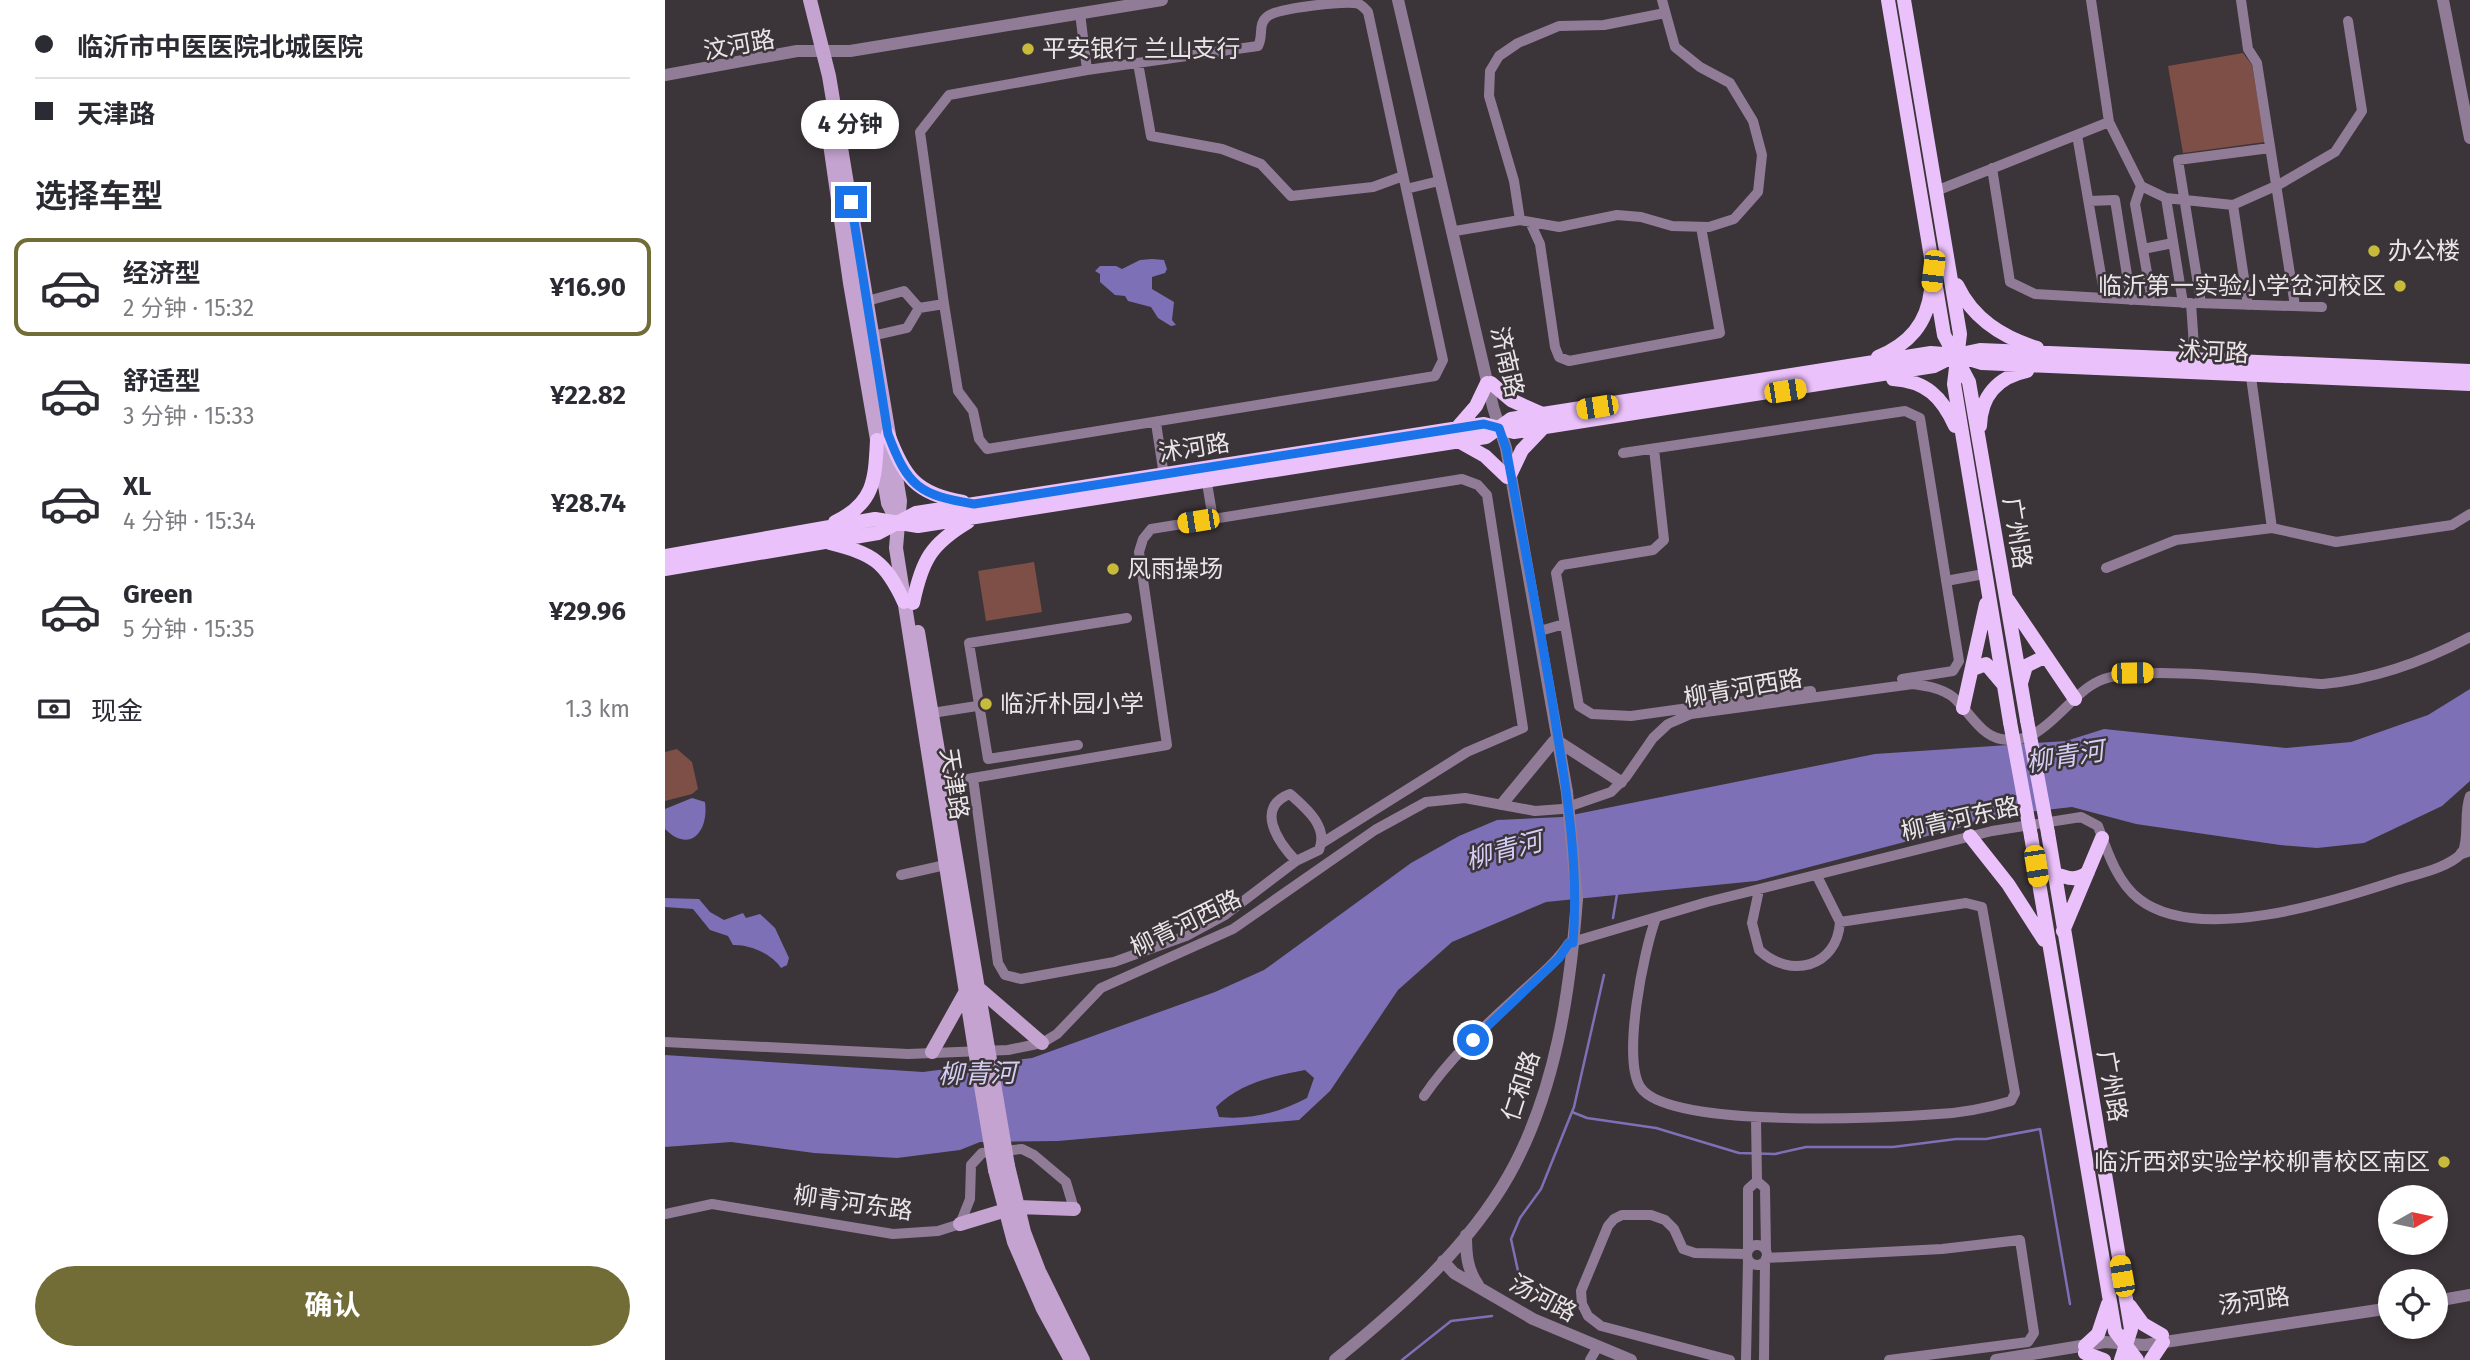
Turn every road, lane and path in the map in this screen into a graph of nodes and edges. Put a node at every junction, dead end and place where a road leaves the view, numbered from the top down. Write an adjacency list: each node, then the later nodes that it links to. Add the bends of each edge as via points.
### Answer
1 (810, 0): 16 (main road, 天津路)
2 (818, 0): 16 (main road, 天津路)
3 (1133, 0): 16 (street, 汶河路)
4 (1162, 0): 13 (street, 汶河路)
5 (1400, 0): 27 (street, 济南路); 38 (street, 济南路)
6 (1662, 0): 14 (street)
7 (1888, 0): 42 (main road, 广州路)
8 (1904, 0): 31 (main road, 广州路)
9 (2091, 0): 21 (street)
10 (2241, 0): 24 (street, via 2248,49 2257,63)
11 (2444, 0): 23 (street)
12 (2451, 0): 20 (street)
13 (1080, 13): 16 (street, 汶河路); 18 (street)
14 (1665, 13): 36 (street, via 1604,25 1559,26 1518,43 1499,57 1490,71 1489,96); 37 (street, via 1675,47 1730,83 1753,121 1762,155 1758,192 1734,219)
15 (2348, 21): 29 (street, via 2362,111 2335,152)
16 (821, 52): 19 (street, 汶河路); 45 (main road, 天津路, via 829,76); 69 (main road, 天津路, via 843,237)
17 (1138, 64): 18 (street); 26 (street, via 1151,136 1222,149 1261,164 1291,196 1373,187); 26 (street, via 1258,46 1261,24 1269,15 1327,4 1359,4 1372,23)
18 (1087, 70): 48 (street, via 949,95 920,132)
19 (665, 77)
20 (2470, 102)
21 (2109, 122): 22 (street); 28 (street)
22 (2077, 135): 25 (street); 34 (street)
23 (2470, 138)
24 (2270, 148): 29 (street); 33 (street, via 2178,160)
25 (1992, 168): 31 (street); 43 (street, via 2010,282 2035,294)
26 (1403, 176): 30 (street)
27 (1439, 181): 30 (street); 62 (street, 济南路)
28 (2141, 186): 32 (street); 40 (street, via 2135,204)
29 (2276, 186): 35 (street); 50 (street)
30 (1406, 189): 66 (street, via 1443,359 1435,376)
31 (1935, 191): 41 (main road, 广州路)
32 (2166, 198): 33 (street); 39 (street)
33 (2184, 200): 35 (street); 47 (street)
34 (2089, 201): 43 (street); 44 (street, via 2115,200)
35 (2233, 205): 49 (street)
36 (1525, 221): 37 (street, via 1559,227 1617,215); 37 (street, via 1540,244 1555,347 1559,357 1569,361 1720,333); 38 (street)
37 (1701, 227)
38 (1455, 231): 62 (street, 济南路)
39 (2173, 243): 40 (street); 47 (street)
40 (2143, 250): 46 (street)
41 (1948, 266): 54 (main road, 广州路, via 1960,334); 55 (main road, via 1967,307)
42 (1933, 271): 54 (main road, 广州路, via 1944,335); 59 (main road, via 1929,311 1918,330)
43 (2105, 298): 44 (street)
44 (2131, 300): 46 (street)
45 (867, 301): 52 (street, via 904,291); 53 (main road, 天津路)
46 (2152, 301): 47 (street)
47 (2192, 303): 49 (street); 56 (street)
48 (944, 304): 52 (street); 66 (street, via 958,391 973,411 979,439 987,449)
49 (2248, 305): 50 (street)
50 (2295, 306): 51 (street)
51 (2322, 307)
52 (919, 308): 53 (street, via 907,328)
53 (872, 335): 69 (main road, 天津路)
54 (1956, 355): 55 (main road, 沭河路, via 1980,351); 59 (main road, 沭河路, via 1931,353); 70 (main road, 广州路, via 1954,384); 71 (main road, 广州路, via 1969,382)
55 (2052, 360): 56 (main road, 沭河路); 60 (main road, 沭河路); 71 (main road, via 2011,374 1992,388 1980,414)
56 (2195, 361): 61 (main road, 沭河路)
57 (2470, 363): 61 (main road)
58 (2470, 371): 61 (main road, 沭河路)
59 (1860, 372): 65 (main road, 沭河路); 70 (main road, via 1909,380 1932,390 1947,408)
60 (2251, 377): 61 (main road, 沭河路); 81 (street)
61 (2447, 377): 63 (main road, 沭河路); 64 (main road)
62 (1489, 383): 65 (main road); 67 (street, 济南路); 68 (main road)
63 (2470, 384)
64 (2470, 396)
65 (1543, 421): 67 (main road, 沭河路, via 1511,419); 74 (main road)
66 (1156, 423): 75 (street)
67 (1499, 428): 68 (main road, 沭河路, via 1486,437); 74 (street)
68 (1458, 435): 74 (main road); 75 (main road, 沭河路); 76 (main road, 沭河路)
69 (882, 437): 77 (main road, via 921,489); 80 (main road, 天津路, via 899,501); 82 (main road, via 875,480 866,498)
70 (1963, 442): 86 (main road, 广州路)
71 (1979, 445): 88 (main road, 广州路)
72 (1654, 449): 73 (street); 87 (street, via 1905,411 1920,418); 92 (street, via 1664,540 1653,551 1562,565 1556,573)
73 (1623, 453)
74 (1509, 475): 93 (street); 103 (street)
75 (1164, 476): 77 (main road, 沭河路)
76 (1207, 483): 77 (main road, 沭河路); 79 (street)
77 (975, 511): 80 (main road, 沭河路, via 916,513); 90 (main road, via 931,549)
78 (2470, 514): 81 (street, via 2452,525 2336,542)
79 (1213, 519): 105 (street, via 1151,529 1139,552 1167,745); 112 (street, via 1462,479 1478,485 1487,495 1523,728 1467,752)
80 (898, 524): 82 (main road, 沭河路, via 878,533); 90 (main road, 天津路, via 896,548)
81 (2272, 528): 84 (street, via 2176,540)
82 (824, 535): 83 (main road, 沭河路); 85 (main road, 沭河路); 90 (main road, via 874,558 891,574)
83 (665, 556)
84 (2106, 568)
85 (665, 569)
86 (1984, 574): 87 (street); 89 (main road, 广州路)
87 (1946, 581): 92 (street, via 1959,661 1953,671 1630,716 1592,714 1579,706)
88 (2004, 593): 95 (main road); 98 (main road, 广州路)
89 (1988, 596): 96 (main road); 97 (main road, 广州路)
90 (908, 602): 102 (main road, 天津路); 116 (main road, 天津路)
91 (1127, 618): 100 (street, via 969,643)
92 (1564, 624): 93 (street)
93 (1540, 631): 103 (street)
94 (2470, 637): 99 (street, 柳青河西路, via 2424,661 2349,682 2132,673 2099,681)
95 (2044, 657): 98 (main road, via 2026,666); 99 (main road)
96 (1973, 668): 97 (main road, via 1986,664); 101 (main road)
97 (2003, 684): 117 (main road, 广州路, bridge)
98 (2020, 684): 120 (main road, 广州路, bridge)
99 (2075, 699): 101 (street, 柳青河西路, via 2053,722 2017,738 2000,739)
100 (977, 706): 102 (street); 104 (street, via 988,759)
101 (1963, 708): 106 (street, 柳青河西路, via 1940,689 1913,684 1691,714 1668,724 1653,738)
102 (932, 713): 107 (main road, 天津路)
103 (1556, 742): 106 (street); 109 (street); 128 (street, 仁和路, via 1574,899)
104 (1078, 745)
105 (972, 778): 107 (street); 115 (street, via 998,963 1005,975 1021,979 1102,964 1186,936 1225,915)
106 (1621, 782): 109 (street, 柳青河西路, via 1611,792 1562,809 1535,811)
107 (945, 784): 130 (main road, 天津路)
108 (2470, 796): 113 (street, 柳青河东路)
109 (1502, 804): 118 (street, 柳青河西路, via 1465,797 1426,802 1375,830)
110 (1970, 836): 111 (street, 柳青河东路, via 2081,817 2098,826); 122 (street, 柳青河东路); 123 (main road)
111 (2102, 838): 113 (street, 柳青河东路, via 2108,856 2139,900 2193,918 2255,918 2336,900 2437,867); 119 (main road)
112 (1322, 843): 114 (street); 115 (street, via 1320,829 1308,810 1290,794 1276,799 1272,820 1284,849)
113 (2466, 852)
114 (1313, 854): 115 (street); 118 (street)
115 (1296, 861)
116 (945, 865): 121 (street); 130 (main road, 天津路)
117 (2036, 866): 123 (main road, via 2027,887 2019,890); 129 (main road, 广州路)
118 (1322, 868): 132 (street, 柳青河西路, via 1233,929 1101,988 1058,1034)
119 (2088, 872): 120 (main road, via 2071,879); 127 (main road)
120 (2054, 873): 127 (main road, 广州路)
121 (901, 875)
122 (1817, 876): 124 (street, 柳青河东路); 126 (street)
123 (2008, 884): 129 (main road)
124 (1759, 890): 125 (street, 柳青河东路); 126 (street, via 1752,923 1759,950 1780,963 1795,967 1820,960 1833,949)
125 (1656, 918): 128 (street, 柳青河东路); 135 (street, via 1635,1013 1633,1069 1641,1089 1657,1101)
126 (1840, 922): 135 (street, via 1966,903 1982,907 2015,1093 2011,1101 1939,1114)
127 (2063, 932): 151 (main road, 广州路)
128 (1571, 943): 134 (street); 141 (street, 仁和路, via 1559,1032 1528,1136 1508,1177); 144 (street, 仁和路, via 1555,1031 1524,1134 1505,1175)
129 (2049, 951): 149 (main road, 广州路)
130 (971, 990): 132 (main road); 133 (main road); 137 (main road, 天津路, bridge)
131 (665, 1042): 133 (street, 柳青河西路, via 832,1052)
132 (1042, 1043): 133 (street, 柳青河西路, via 1008,1050)
133 (932, 1052)
134 (1424, 1096)
135 (1756, 1118): 136 (street)
136 (1758, 1181): 142 (street, via 1748,1189); 143 (street, via 1765,1188)
137 (1012, 1208): 138 (main road); 140 (main road); 158 (main road, via 1019,1253); 159 (main road)
138 (1074, 1209): 140 (street, via 1066,1182 1034,1155 1022,1149 982,1153 971,1165 970,1199)
139 (665, 1214): 140 (street, 柳青河东路, via 712,1204 893,1234 938,1231)
140 (960, 1224)
141 (1466, 1235): 144 (street, 仁和路); 145 (street, via 1471,1275)
142 (1748, 1255): 143 (street, via 1756,1265); 143 (street, via 1759,1246); 163 (street, via 1695,1253 1683,1249 1665,1220 1622,1215 1608,1226 1581,1291 1588,1316 1601,1326); 164 (street)
143 (1766, 1257): 165 (street); 166 (street, via 1915,1251 2020,1240 2034,1334 2028,1342)
144 (1443, 1261): 145 (street, 汤河路); 160 (street, 仁和路); 161 (street, 仁和路, via 1404,1307)
145 (1480, 1288): 157 (street, 汤河路)
146 (2470, 1288): 147 (street)
147 (2448, 1292)
148 (2470, 1295): 150 (street)
149 (2109, 1299): 155 (main road, 广州路, via 2115,1331); 156 (main road, via 2098,1334)
150 (2448, 1299)
151 (2126, 1300): 154 (main road, via 2143,1324); 155 (main road, 广州路, via 2131,1329)
152 (2378, 1303): 154 (street, 汤河路)
153 (2378, 1310): 154 (street, 汤河路)
154 (2163, 1339): 155 (street, 汤河路); 172 (main road)
155 (2124, 1344): 156 (street, 汤河路, via 2105,1342); 170 (main road, 广州路); 171 (main road, 广州路)
156 (2085, 1349): 167 (street, 汤河路); 168 (street, 汤河路); 169 (main road)
157 (1593, 1354): 162 (street, 汤河路)
158 (1071, 1360)
159 (1083, 1360)
160 (1335, 1360)
161 (1342, 1360)
162 (1631, 1360)
163 (1730, 1360)
164 (1746, 1360)
165 (1764, 1360)
166 (1889, 1360)
167 (1996, 1360)
168 (2040, 1360)
169 (2104, 1360)
170 (2120, 1360)
171 (2137, 1360)
172 (2151, 1360)

